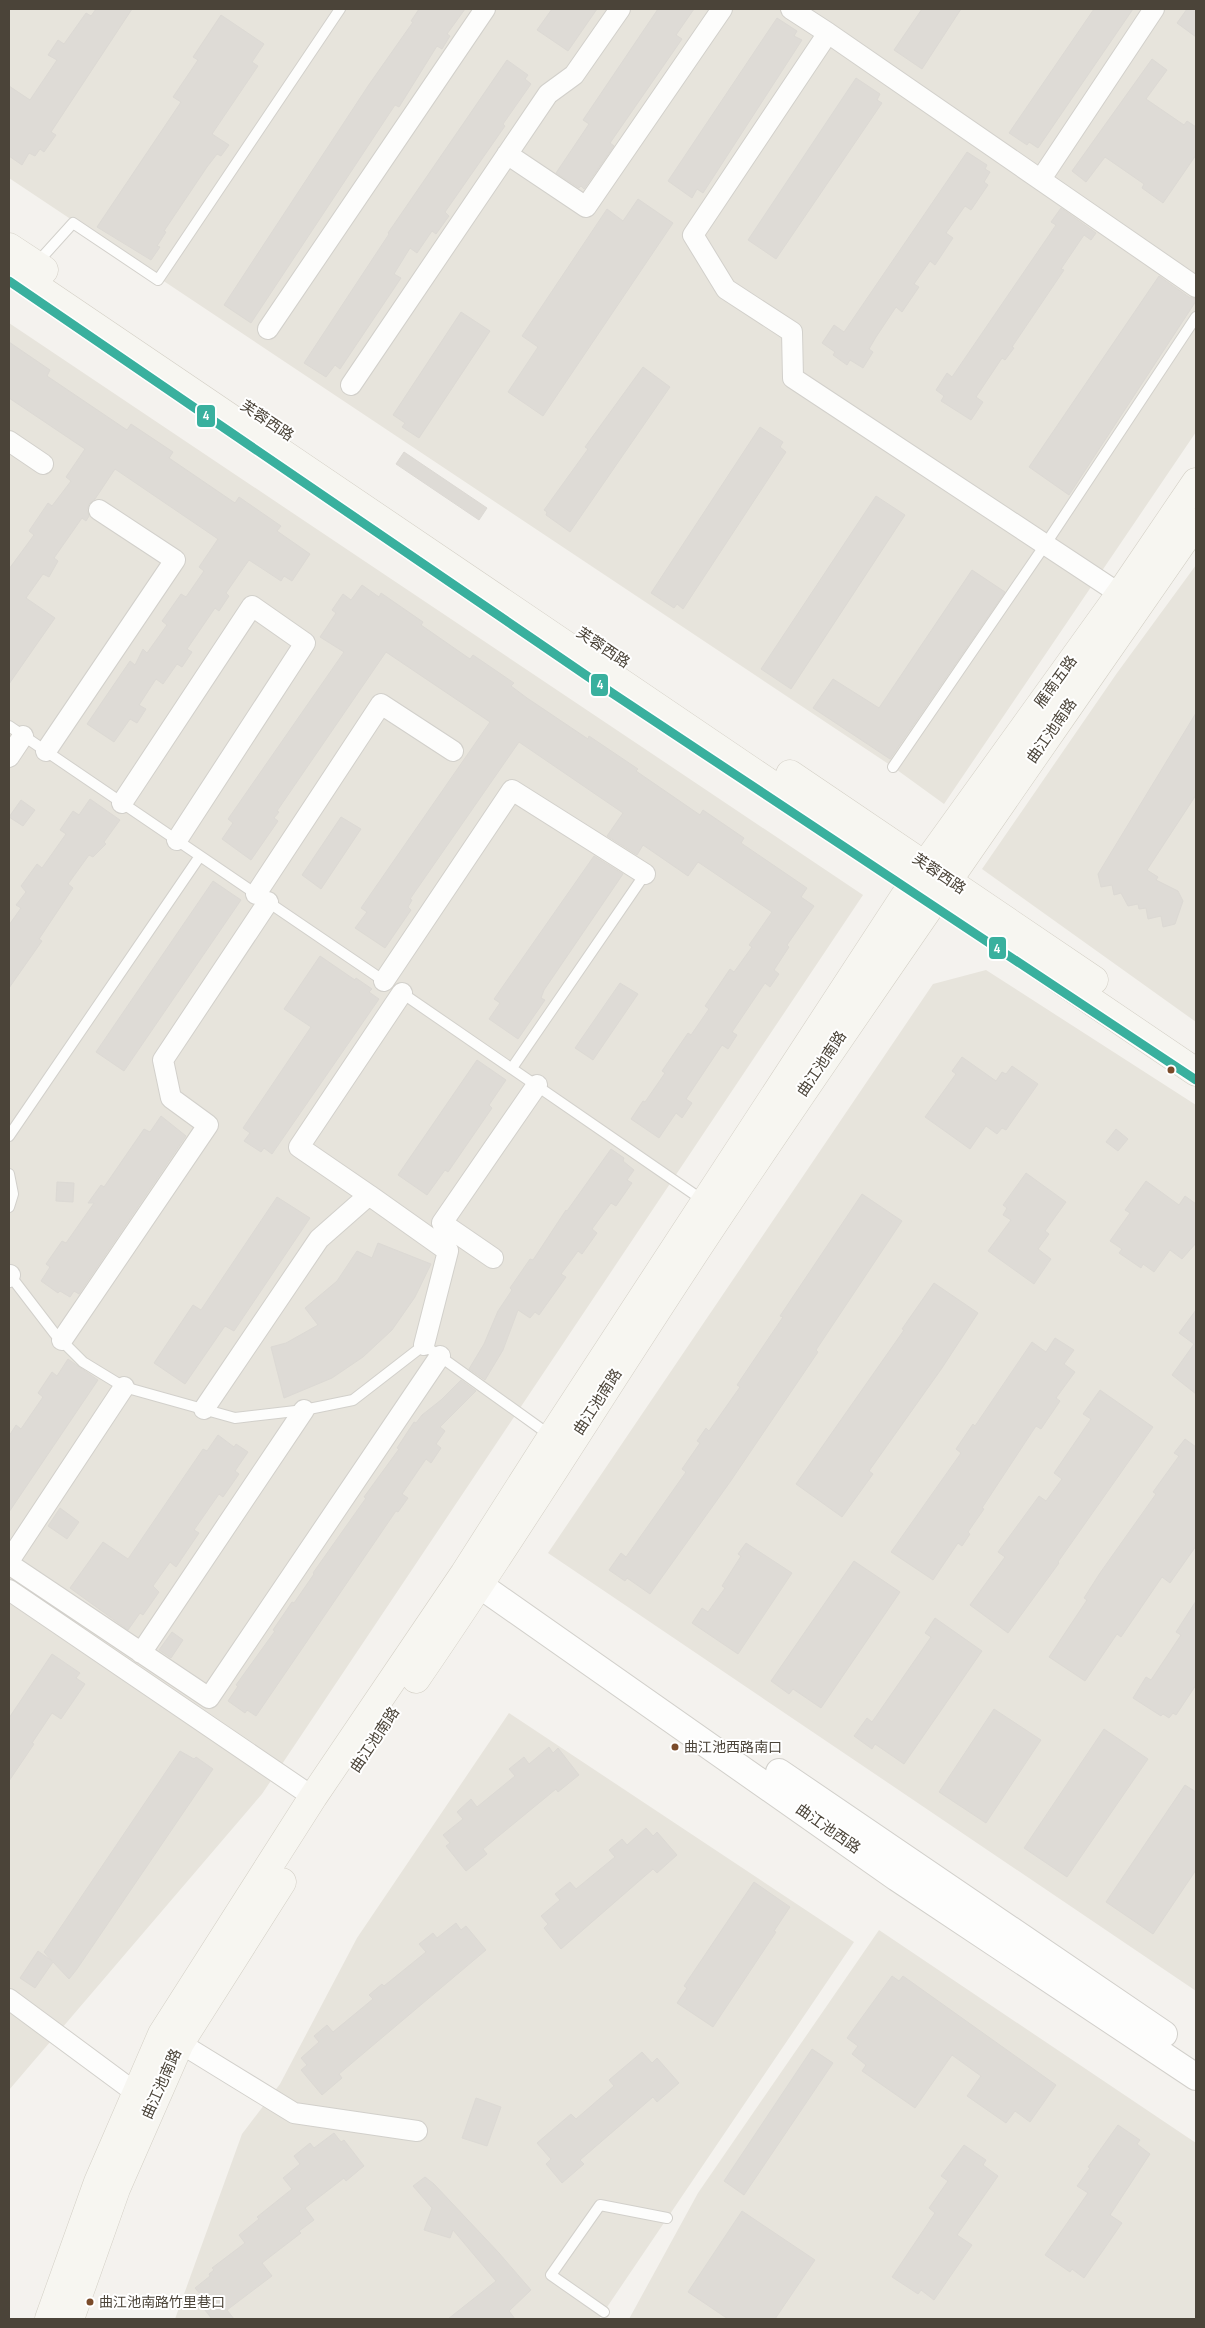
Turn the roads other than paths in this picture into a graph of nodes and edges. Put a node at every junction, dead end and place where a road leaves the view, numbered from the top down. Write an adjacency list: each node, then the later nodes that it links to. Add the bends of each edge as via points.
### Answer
1 (340, 9): 11 (lane, via 158,280 73,223)
2 (485, 9): 14 (street)
3 (620, 9): 8 (street, via 574,75 548,94)
4 (722, 9): 8 (street, via 586,207)
5 (791, 9): 7 (street)
6 (1154, 9): 9 (street)
7 (828, 33): 9 (street); 21 (street, via 693,235 726,289 792,332 793,378)
8 (507, 154): 15 (street)
9 (1041, 179): 12 (street)
10 (9, 247): 11 (main road, 芙蓉西路)
11 (23, 271): 32 (main road, 芙蓉西路)
12 (1196, 287)
13 (1196, 317): 21 (lane)
14 (268, 329)
15 (351, 385)
16 (9, 441): 17 (street)
17 (43, 464)
18 (1196, 482): 22 (main road, 雁南五路)
19 (99, 510): 24 (street, via 175,560)
20 (1196, 523): 32 (main road, 曲江池南路)
21 (1045, 545): 22 (street); 27 (lane)
22 (1120, 594): 32 (main road, 雁南五路)
23 (16, 731): 24 (lane); 26 (street)
24 (46, 751): 28 (lane)
25 (453, 751): 33 (street, via 381,704)
26 (9, 757)
27 (893, 767)
28 (122, 803): 29 (lane); 29 (street, via 252,606 305,643)
29 (177, 840): 30 (lane)
30 (200, 856): 33 (lane); 40 (lane)
31 (645, 874): 34 (street, via 512,790); 37 (lane)
32 (931, 881): 36 (main road, 芙蓉西路); 38 (main road, 芙蓉西路); 43 (main road, 曲江池南路); 54 (main road, 曲江池南路, via 716,1221)
33 (262, 898): 34 (lane); 47 (street, via 164,1060 171,1098 208,1125)
34 (384, 981): 35 (lane)
35 (402, 993): 37 (lane); 42 (street, via 299,1147)
36 (1196, 1050)
37 (512, 1068): 39 (lane)
38 (1196, 1072)
39 (537, 1085): 43 (lane); 45 (street, via 442,1223)
40 (9, 1136)
41 (9, 1174): 44 (lane, via 12,1194)
42 (369, 1195): 48 (street, via 448,1251); 50 (street, via 319,1239)
43 (705, 1202): 52 (main road, 曲江池南路)
44 (9, 1207)
45 (493, 1258)
46 (9, 1275): 47 (lane)
47 (62, 1340): 49 (lane, via 83,1362)
48 (432, 1350): 51 (lane, via 353,1400); 52 (lane); 56 (street, via 209,1698)
49 (124, 1387): 50 (lane); 53 (street)
50 (204, 1409): 51 (lane, via 235,1418)
51 (304, 1410): 56 (street)
52 (552, 1436): 54 (main road, 曲江池南路)
53 (9, 1562): 56 (street)
54 (476, 1573): 57 (main road, 曲江池南路); 59 (main road, 曲江池南路); 60 (street, 曲江池西路); 61 (street, 曲江池西路, via 897,1878)
55 (9, 1590): 57 (street)
56 (141, 1653)
57 (313, 1797): 62 (main road, 曲江池南路, via 162,2034)
58 (9, 1999): 62 (street)
59 (180, 2043): 63 (street, via 294,2113); 67 (main road, 曲江池南路, via 116,2189)
60 (1196, 2055)
61 (1196, 2077)
62 (136, 2093): 66 (main road, 曲江池南路, via 98,2182)
63 (416, 2131)
64 (667, 2218): 65 (lane, via 600,2205 551,2275)
65 (604, 2312)
66 (49, 2319)
67 (70, 2319)

